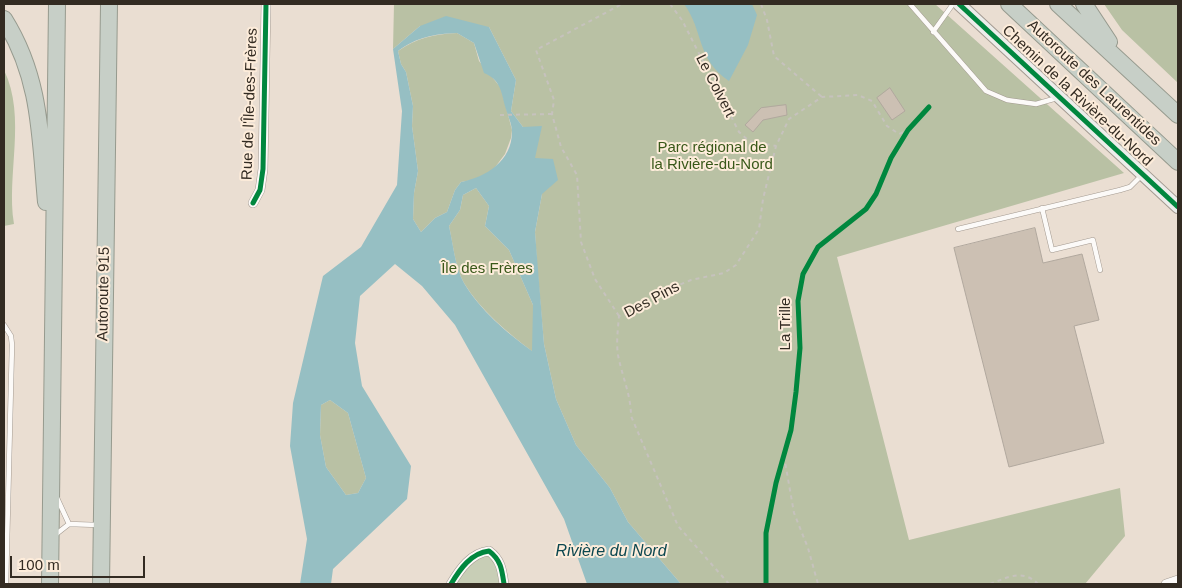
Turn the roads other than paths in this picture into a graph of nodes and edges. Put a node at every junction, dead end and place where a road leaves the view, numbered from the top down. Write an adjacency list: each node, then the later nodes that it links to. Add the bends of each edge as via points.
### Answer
1 (56, 4): 22 (highway)
2 (109, 4): 26 (highway, Autoroute 915)
3 (266, 4): 17 (street, Rue de l'Île-des-Frères, via 263,169 260,190)
4 (910, 4): 11 (lane)
5 (953, 4): 11 (lane)
6 (959, 4): 13 (street, Chemin de la Rivière-du-Nord)
7 (1009, 4): 15 (highway, Autoroute des Laurentides)
8 (1058, 4): 12 (highway)
9 (1084, 4): 12 (highway)
10 (4, 19): 22 (highway, via 26,62 34,91)
11 (933, 32): 13 (lane, via 986,92 1007,100 1041,104)
12 (1128, 68): 14 (highway)
13 (1059, 96): 16 (street, Chemin de la Rivière-du-Nord)
14 (1178, 115)
15 (1178, 162)
16 (1143, 174): 18 (street, Chemin de la Rivière-du-Nord); 19 (lane, via 1126,188)
17 (253, 203)
18 (1178, 207)
19 (1042, 208): 20 (lane); 21 (lane, via 1052,250 1093,240)
20 (958, 229)
21 (1100, 270)
22 (54, 295): 24 (highway)
23 (4, 325): 29 (lane, via 12,344)
24 (51, 486): 25 (lane); 27 (highway)
25 (69, 524): 26 (lane); 27 (lane)
26 (102, 525): 31 (highway, Autoroute 915)
27 (50, 539): 30 (highway)
28 (1178, 580): 34 (street)
29 (6, 584)
30 (50, 584)
31 (101, 584)
32 (451, 584): 33 (street, via 459,570 478,552 489,551 497,556)
33 (504, 584)
34 (1166, 584)

